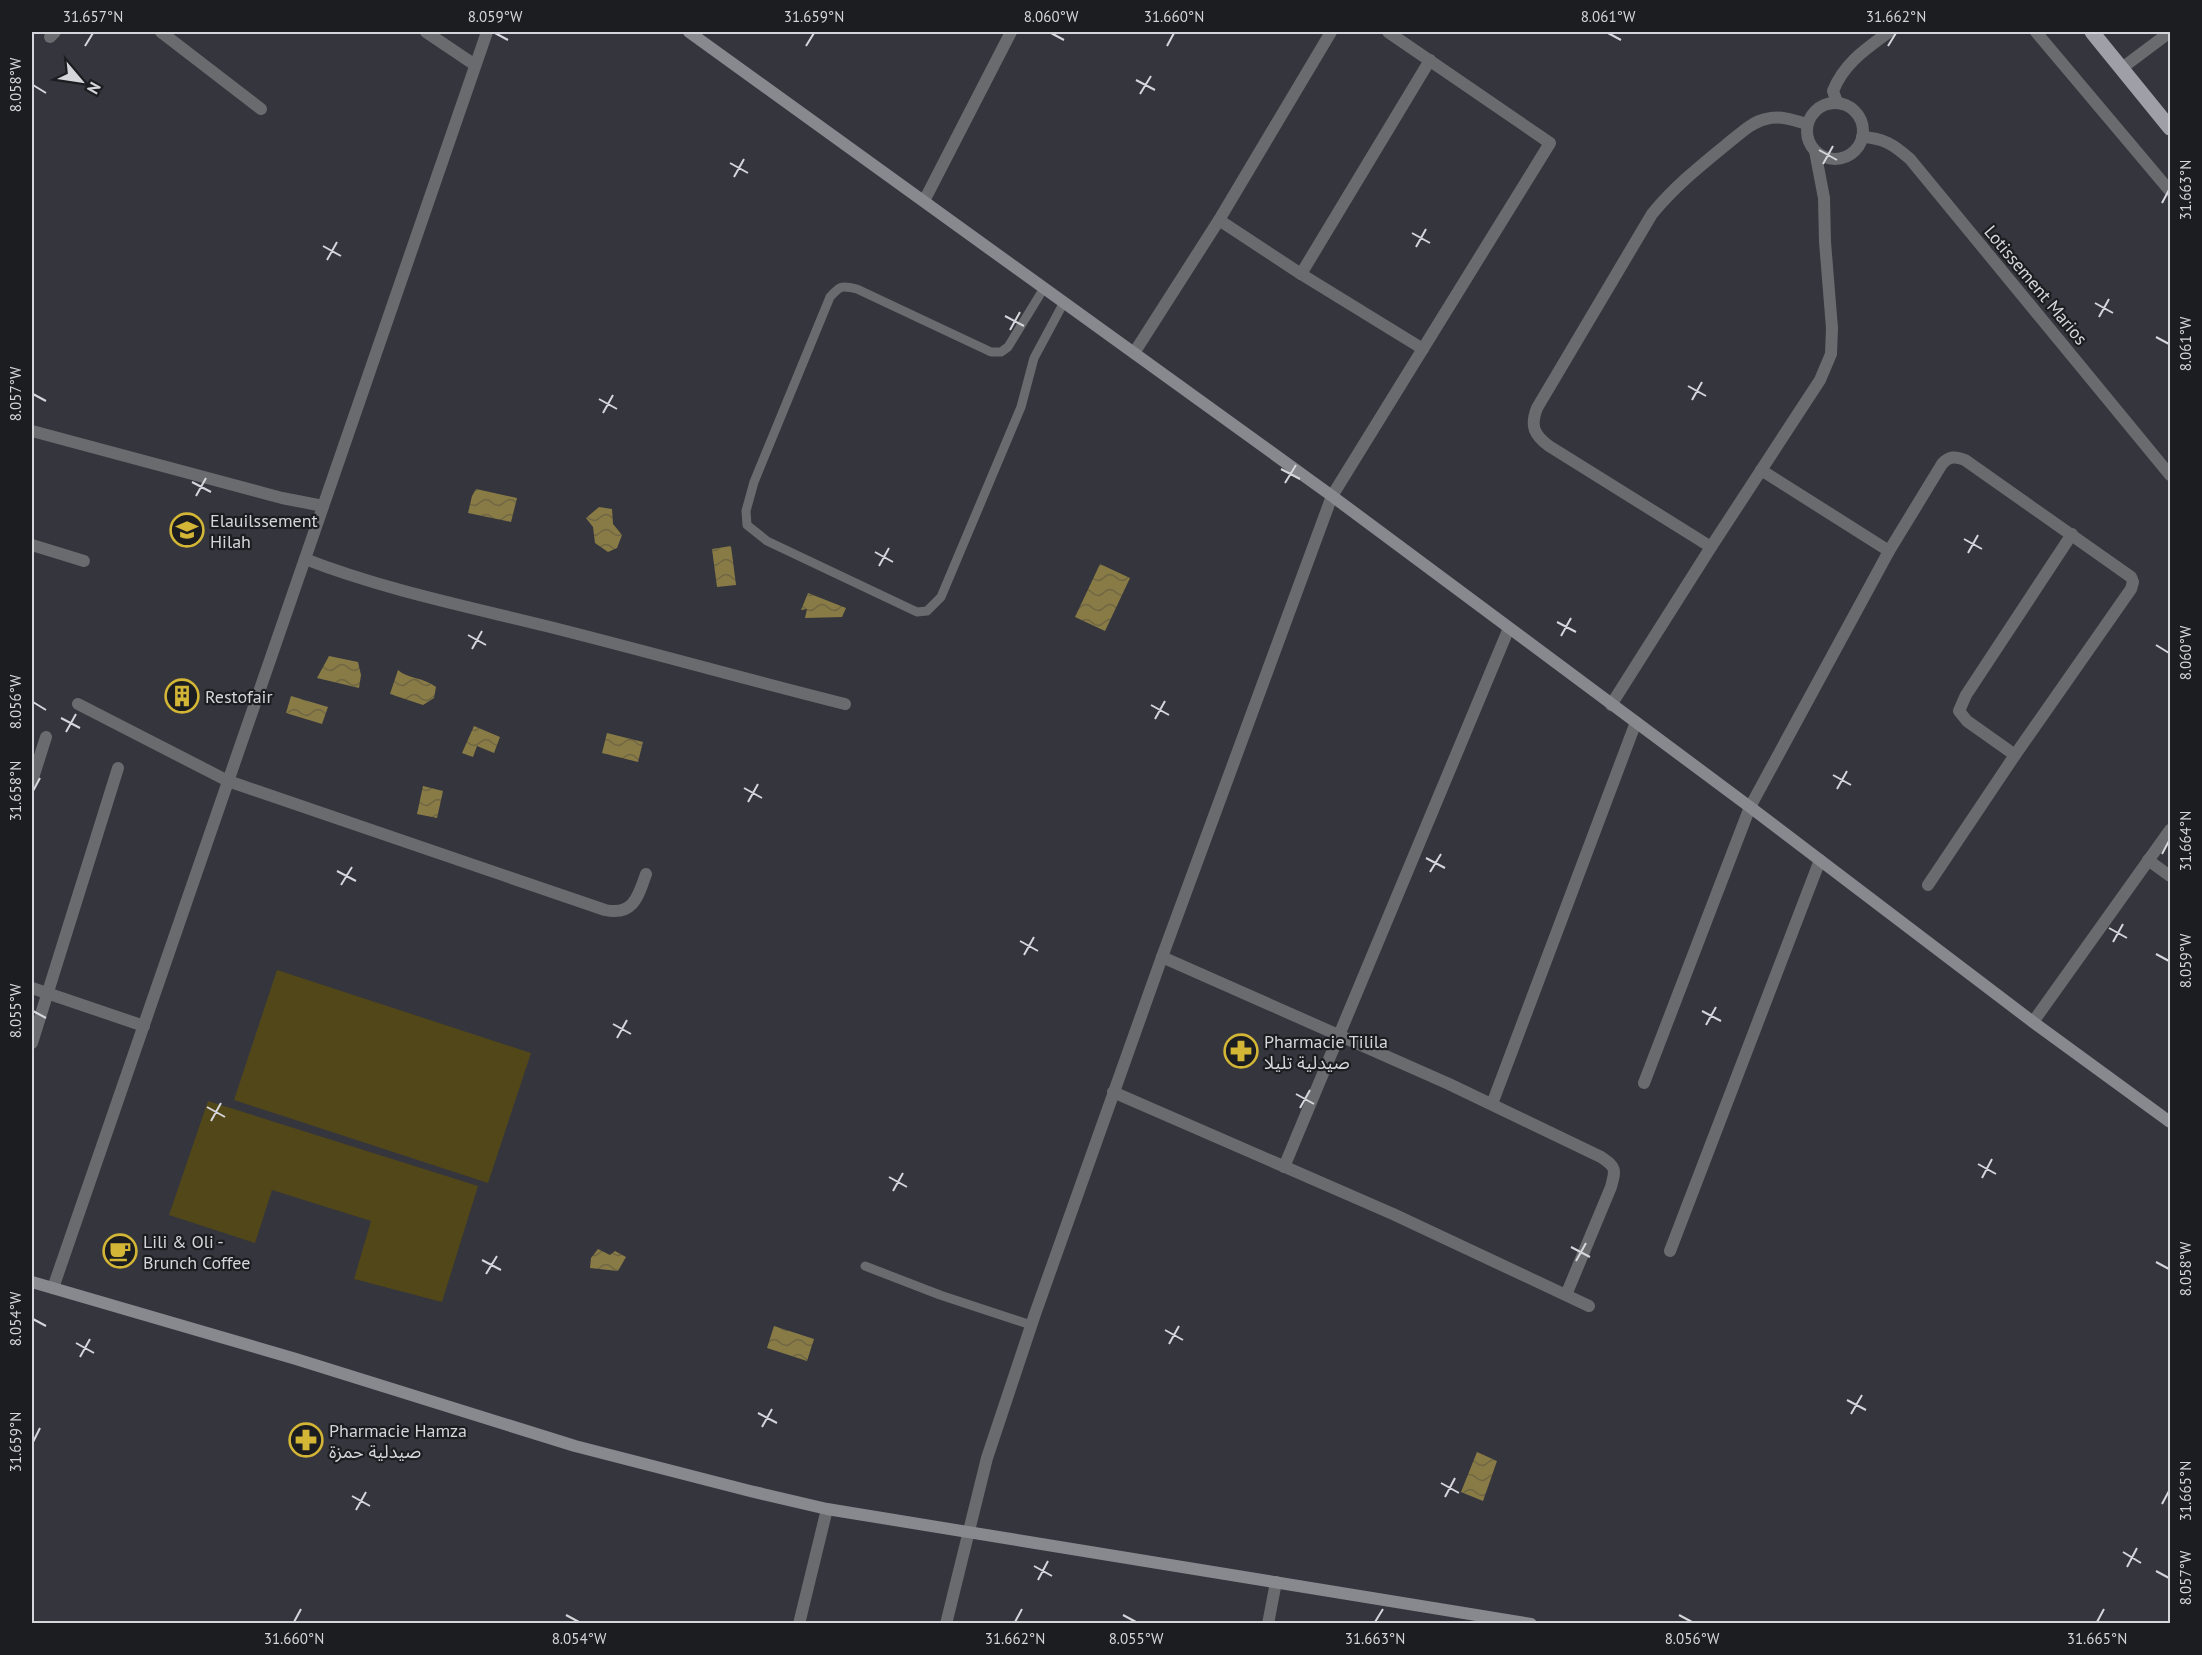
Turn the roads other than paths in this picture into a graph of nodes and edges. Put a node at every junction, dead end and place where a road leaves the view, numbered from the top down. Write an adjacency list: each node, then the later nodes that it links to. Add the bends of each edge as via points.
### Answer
1 (161, 32): 16 (street)
2 (426, 32): 13 (street)
3 (487, 32): 13 (street)
4 (689, 32): 22 (street)
5 (1011, 32): 22 (street)
6 (1331, 32): 23 (street)
7 (1388, 32): 12 (street)
8 (1889, 32): 15 (street, via 1845,67 1833,91)
9 (2036, 32): 21 (street)
10 (2092, 32): 14 (main road)
11 (2170, 32): 14 (street)
12 (1430, 60): 24 (street); 27 (street, via 1550,143)
13 (475, 65): 33 (street)
14 (2122, 68): 18 (main road)
15 (1837, 102): 17 (street, via 1818,108); 19 (street, via 1846,104 1860,118)
16 (261, 109)
17 (1807, 124): 20 (street, via 1806,134); 36 (street, via 1766,118 1750,126 1666,196 1533,419 1538,438 1549,446)
18 (2170, 128)
19 (1862, 137): 20 (street, via 1858,147 1842,158 1823,157); 31 (street, Lotissement Marios, via 1878,138 1910,159)
20 (1815, 151): 30 (street, via 1824,198 1831,354 1820,380)
21 (2170, 191)
22 (924, 201): 25 (street)
23 (1219, 220): 24 (street); 28 (street)
24 (1301, 274): 27 (street)
25 (1044, 288): 26 (street); 26 (lane, via 1008,347 991,352 857,288 839,287 830,297 754,482 746,511 747,525 777,546 917,612 927,611 941,597 1021,407 1034,358)
26 (1064, 302): 28 (street)
27 (1423, 349): 32 (street)
28 (1134, 353): 32 (street)
29 (32, 431): 33 (street)
30 (1761, 470): 36 (street); 37 (street)
31 (2170, 475)
32 (1332, 496): 40 (street); 57 (street)
33 (323, 506): 38 (street)
34 (2072, 534): 37 (street, via 1965,460 1953,457 1942,464); 46 (street, via 1959,711); 46 (street, via 2131,576 2132,586)
35 (32, 545): 39 (street)
36 (1711, 547): 43 (street)
37 (1890, 551): 50 (street)
38 (304, 560): 42 (street, via 445,601); 49 (street)
39 (84, 561)
40 (1509, 628): 43 (street); 62 (street)
41 (78, 704): 49 (street)
42 (845, 704)
43 (1611, 705): 44 (street)
44 (1636, 722): 50 (street); 66 (street)
45 (46, 737): 48 (street)
46 (2015, 755): 56 (street)
47 (118, 768): 59 (street)
48 (32, 781)
49 (228, 781): 54 (street, via 614,912 631,906); 61 (street)
50 (1750, 807): 52 (street); 64 (street)
51 (2170, 831): 53 (street)
52 (1820, 860): 60 (street); 69 (street)
53 (2148, 860): 55 (street); 60 (street)
54 (646, 874)
55 (2170, 876)
56 (1928, 885)
57 (1162, 957): 62 (street); 65 (street)
58 (32, 988): 59 (street)
59 (47, 993): 61 (street); 63 (street)
60 (2033, 1022): 67 (street)
61 (144, 1026): 72 (street)
62 (1338, 1035): 66 (street); 68 (street)
63 (32, 1043)
64 (1644, 1083)
65 (1113, 1092): 68 (street); 75 (street)
66 (1492, 1104): 73 (street, via 1614,1167 1611,1187)
67 (2170, 1122)
68 (1284, 1167): 73 (street)
69 (1670, 1251)
70 (865, 1266): 75 (lane)
71 (32, 1282): 72 (street)
72 (53, 1288): 76 (street, via 575,1446)
73 (1566, 1295): 74 (street)
74 (1589, 1306)
75 (1031, 1325): 77 (street, via 987,1458)
76 (827, 1509): 77 (street); 80 (street)
77 (968, 1531): 78 (street); 81 (street)
78 (1276, 1582): 79 (street); 82 (street)
79 (1460, 1618): 83 (street)
80 (799, 1623)
81 (946, 1623)
82 (1268, 1623)
83 (1531, 1623)

